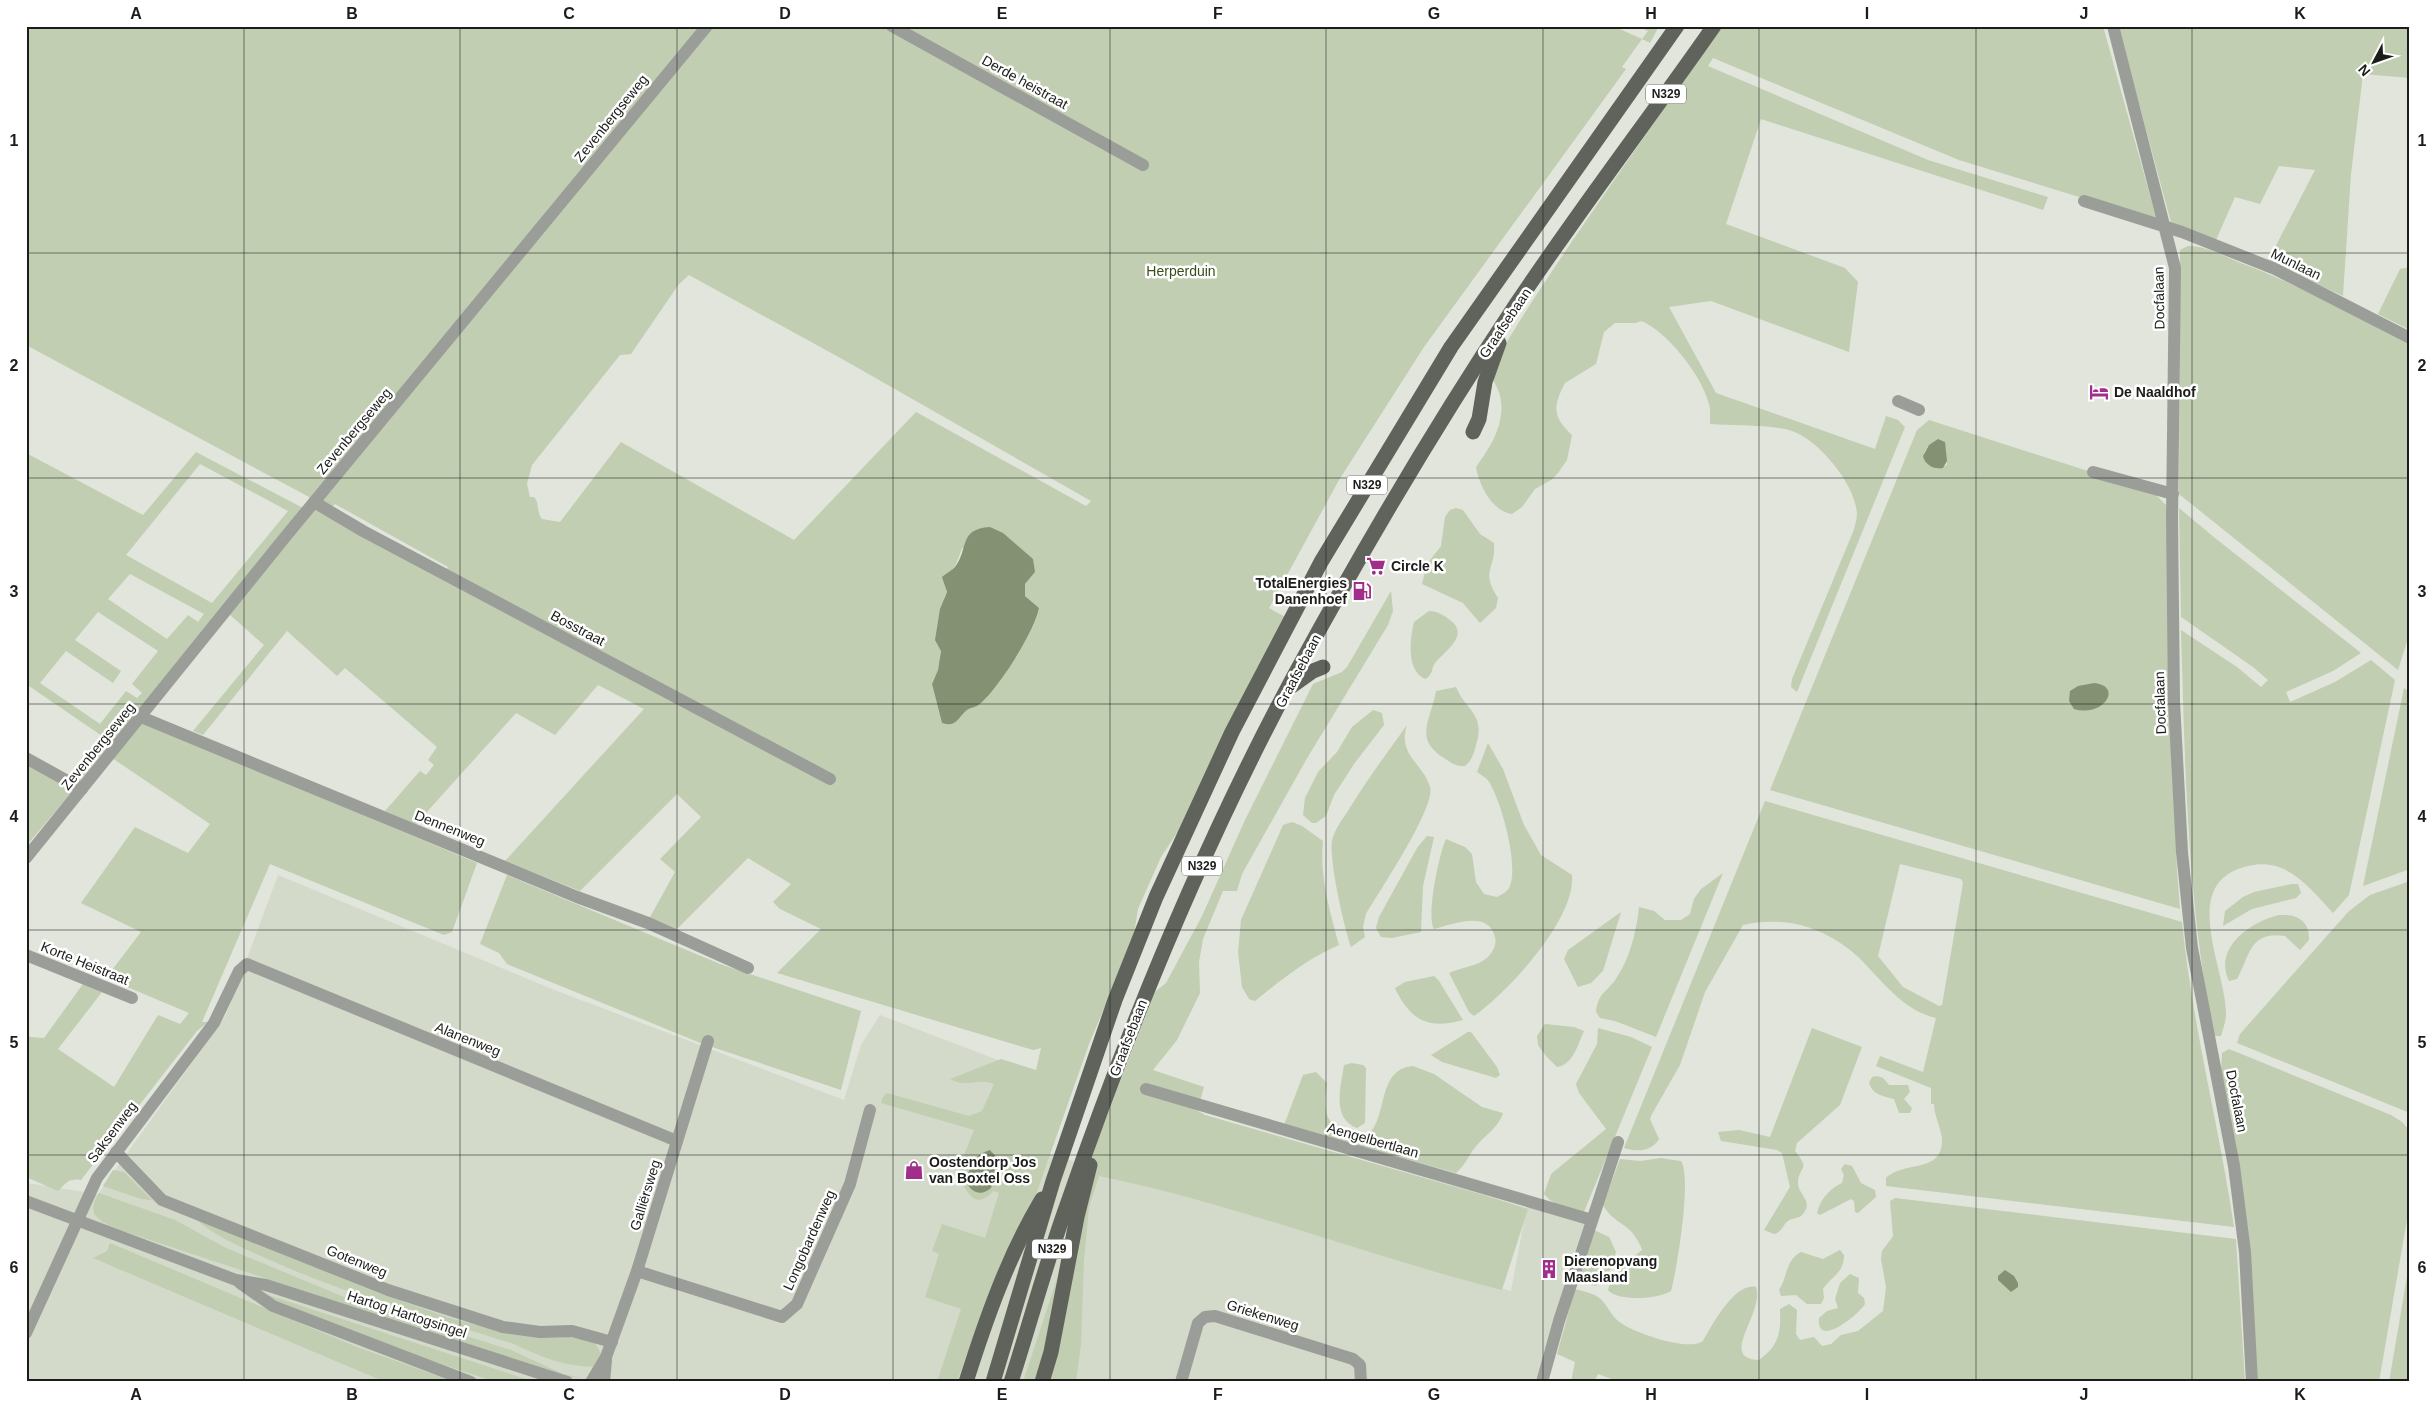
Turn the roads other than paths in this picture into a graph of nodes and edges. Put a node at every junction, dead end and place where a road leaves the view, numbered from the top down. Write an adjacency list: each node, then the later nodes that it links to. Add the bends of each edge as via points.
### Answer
1 (707, 26): 16 (street, Zevenbergseweg)
2 (892, 26): 6 (street, Derde heistraat)
3 (1677, 26): 35 (main road, Graafsebaan / N329, via 1451,347 1316,571 1232,732 1156,897 1091,1065)
4 (1714, 26): 9 (main road, Graafsebaan / N329)
5 (2113, 26): 8 (street, Docfalaan)
6 (1143, 165)
7 (2084, 201): 8 (street, Munlaan)
8 (2166, 226): 10 (street, Munlaan, via 2275,269); 15 (street, Docfalaan, via 2175,268)
9 (1519, 301): 13 (main road, via 1491,363 1479,419); 18 (main road, Graafsebaan / N329, via 1385,513)
10 (2410, 338)
11 (1898, 401): 12 (street)
12 (1919, 410)
13 (1473, 432)
14 (2093, 472): 15 (street)
15 (2173, 494): 56 (street, Docfalaan, via 2174,701 2187,917 2234,1166 2245,1252)
16 (314, 502): 19 (street, Zevenbergseweg); 21 (street, Bosstraat)
17 (1322, 667): 18 (main road)
18 (1287, 690): 31 (main road, Graafsebaan / N329, via 1145,993)
19 (140, 717): 22 (street, Zevenbergseweg); 26 (street, Dennenweg, via 577,897 648,923)
20 (26, 758): 22 (street)
21 (830, 778)
22 (82, 789): 23 (street, Zevenbergseweg)
23 (26, 858)
24 (26, 955): 27 (street, Korte Heistraat)
25 (246, 964): 32 (street, Alanenweg); 34 (street, Saksenweg, via 239,971 214,1022)
26 (748, 968)
27 (132, 998)
28 (708, 1041): 32 (street, Galliërsweg)
29 (1146, 1089): 38 (street, Aengelbertlaan)
30 (870, 1110): 39 (street, Longobardenweg, via 850,1184 797,1304 782,1317)
31 (1098, 1119): 51 (main road, Graafsebaan / N329, via 1054,1242); 52 (main road, N329, via 1057,1326)
32 (677, 1141): 39 (street, Galliërsweg)
33 (1618, 1142): 38 (street)
34 (116, 1152): 37 (street, Saksenweg, via 97,1178); 43 (street, Gotenweg, via 162,1200 388,1290 503,1326 540,1332 572,1331)
35 (1053, 1181): 49 (main road, N329, via 1014,1252 982,1331); 50 (main road, Graafsebaan / N329)
36 (26, 1201): 37 (street, Hartog Hartogsingel)
37 (77, 1220): 40 (street, Hartog Hartogsingel); 41 (street, Saksenweg)
38 (1592, 1220): 55 (street)
39 (637, 1270): 43 (street, Galliërsweg)
40 (236, 1280): 45 (street, Hartog Hartogsingel, via 274,1306); 46 (street, Hartog Hartogsingel, via 266,1285)
41 (30, 1315): 42 (street, Saksenweg)
42 (26, 1333)
43 (612, 1342): 44 (street, Galliërsweg)
44 (606, 1357): 47 (street, Galliërsweg); 48 (street, Galliërsweg)
45 (471, 1382)
46 (567, 1382)
47 (591, 1382)
48 (604, 1382)
49 (966, 1382)
50 (993, 1382)
51 (1011, 1382)
52 (1042, 1382)
53 (1181, 1382): 54 (street, Griekenweg, via 1198,1323 1205,1317 1215,1316 1353,1358 1360,1365)
54 (1361, 1382)
55 (1542, 1382)
56 (2252, 1382)

